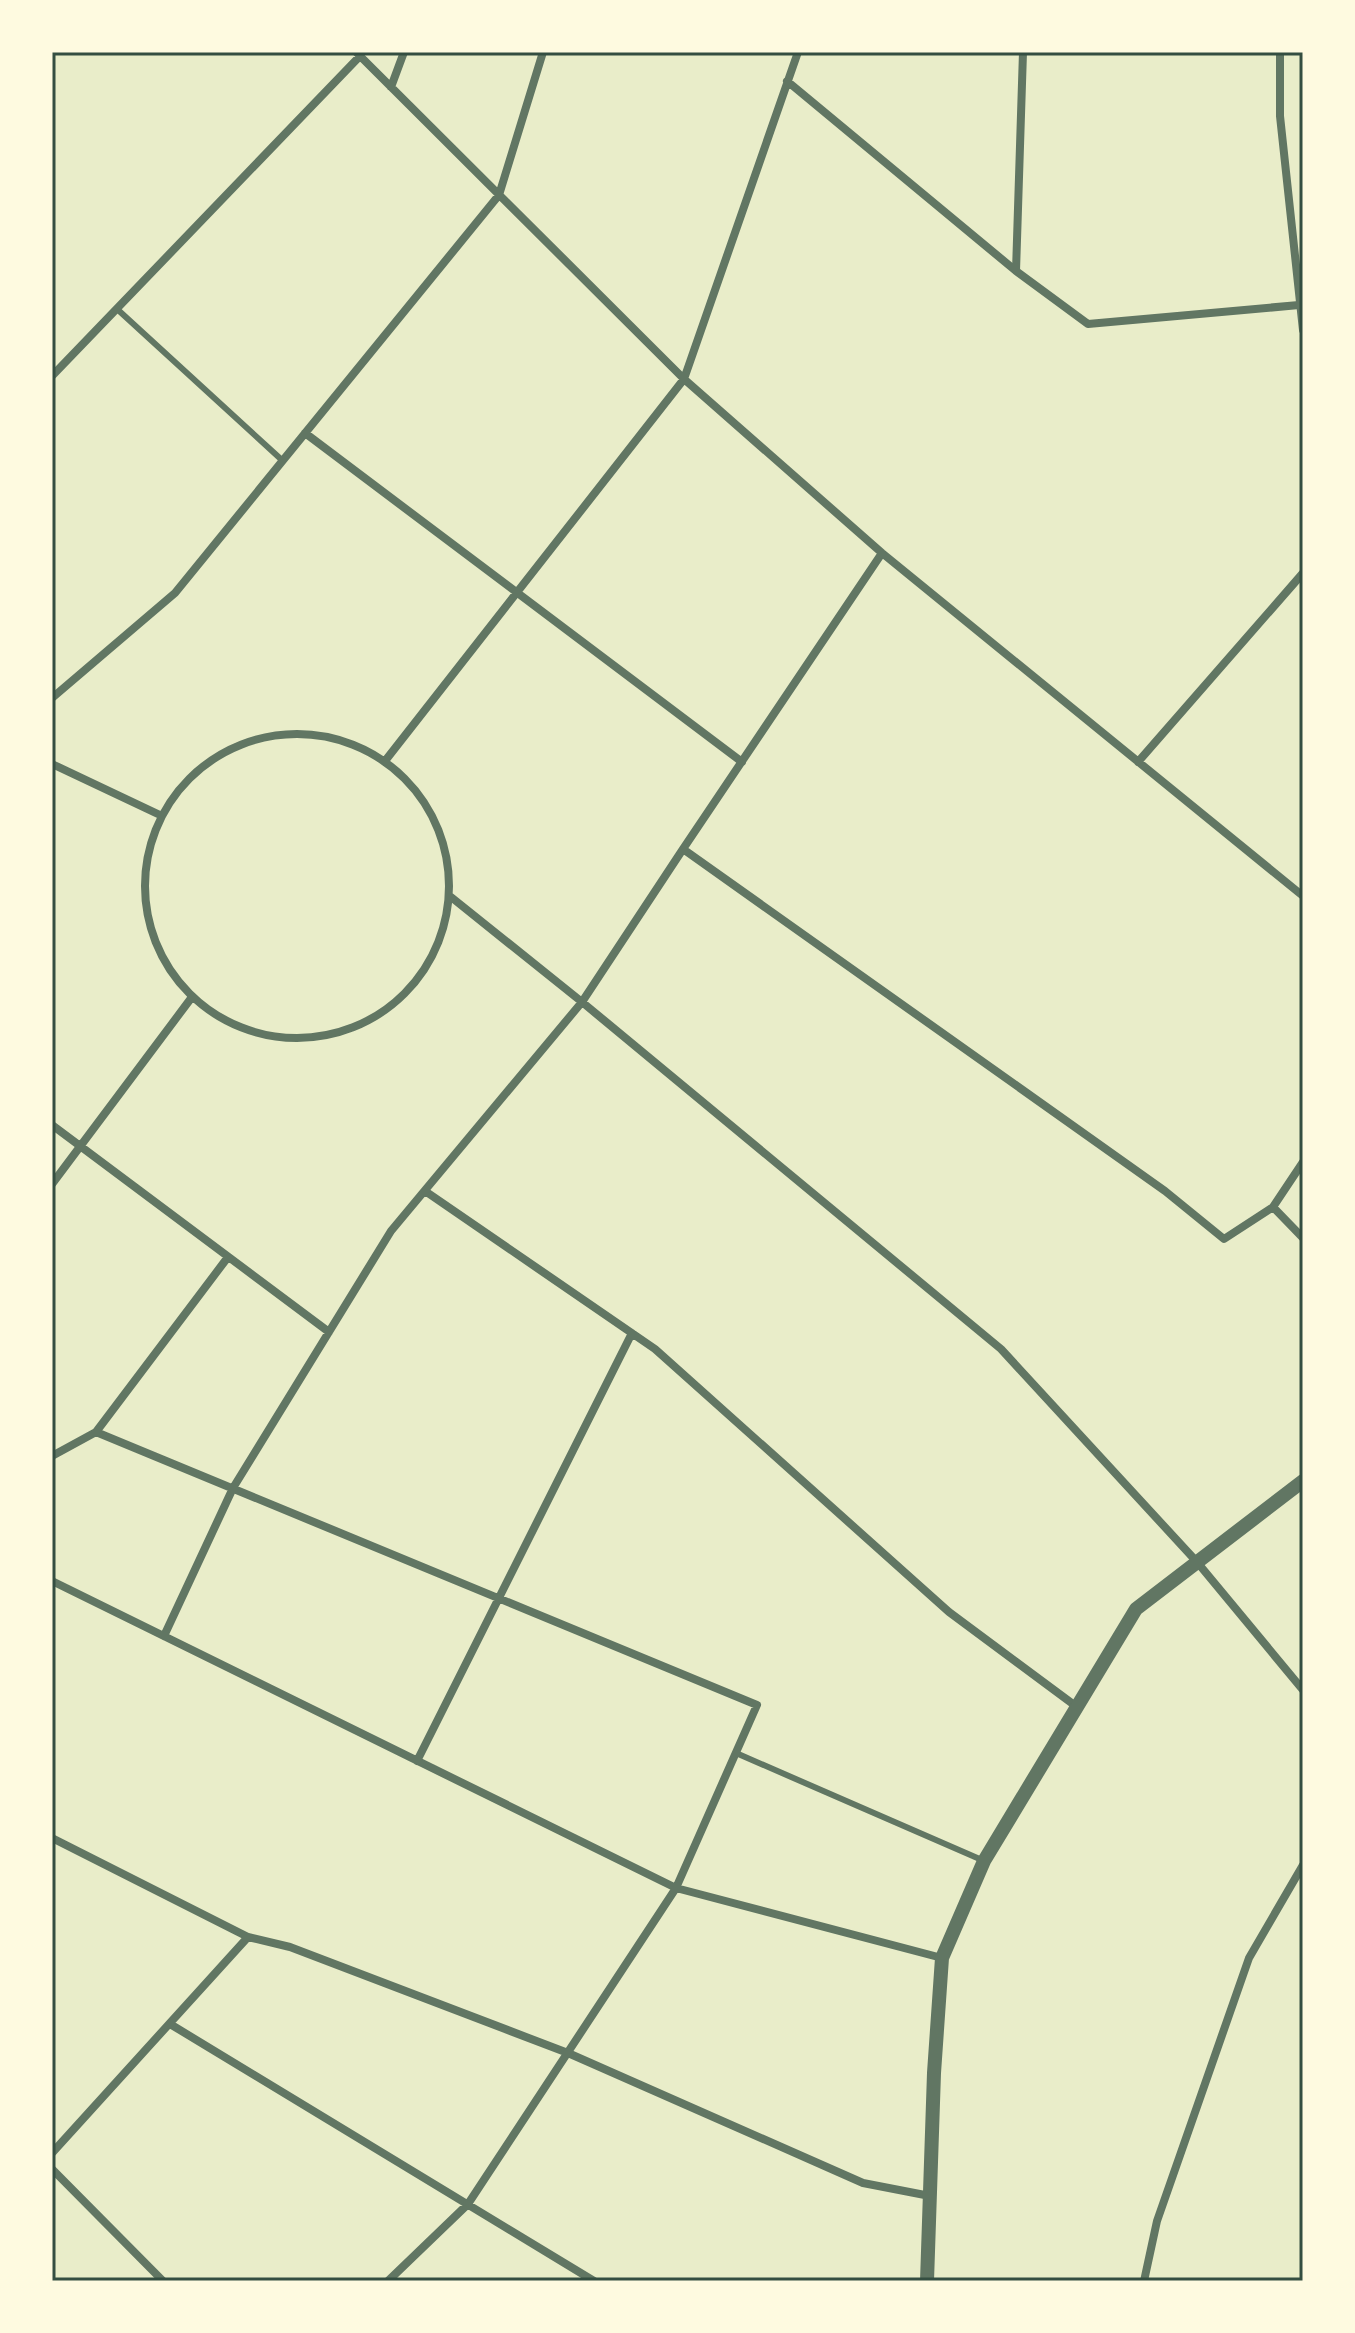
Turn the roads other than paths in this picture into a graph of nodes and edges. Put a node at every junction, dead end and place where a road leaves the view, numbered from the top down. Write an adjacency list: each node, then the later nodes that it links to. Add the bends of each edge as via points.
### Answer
1 (404, 52): 8 (street)
2 (543, 52): 9 (street)
3 (798, 52): 7 (street)
4 (1023, 52): 10 (street)
5 (1280, 52): 11 (street, via 1280,116)
6 (358, 54): 8 (street); 12 (street)
7 (787, 81): 10 (street); 15 (street)
8 (391, 87): 9 (street)
9 (499, 195): 15 (street); 16 (street)
10 (1016, 271): 11 (street, via 1088,324)
11 (1299, 305): 13 (street)
12 (117, 309): 14 (street); 17 (lane)
13 (1303, 330)
14 (52, 376)
15 (684, 379): 18 (street); 20 (street)
16 (305, 433): 17 (street); 20 (street)
17 (283, 461): 21 (street, via 175,593)
18 (882, 553): 23 (street); 24 (street)
19 (1303, 573): 24 (street)
20 (516, 593): 22 (street); 23 (street)
21 (52, 698)
22 (385, 761): 26 (street, via 337,738 285,733 235,745 192,774); 29 (street, via 422,797 445,845)
23 (742, 762): 27 (street)
24 (1138, 762): 28 (street)
25 (52, 764): 26 (street)
26 (160, 815): 30 (street, via 145,863 146,912 162,958)
27 (683, 849): 31 (street); 37 (street, via 1165,1191 1224,1239)
28 (1303, 896)
29 (451, 897): 30 (street, via 439,945 413,987 375,1018 329,1036 280,1038 233,1025); 31 (street)
30 (192, 997): 33 (street)
31 (582, 1002): 36 (street); 46 (street, via 1001,1349)
32 (52, 1125): 33 (street)
33 (81, 1147): 35 (street); 39 (street)
34 (1303, 1162): 37 (street)
35 (52, 1184)
36 (425, 1191): 40 (street, via 391,1231); 41 (street)
37 (1273, 1207): 38 (street)
38 (1303, 1238)
39 (228, 1257): 40 (street); 42 (street)
40 (329, 1332): 45 (street)
41 (632, 1333): 48 (street); 51 (street, via 949,1612)
42 (96, 1432): 43 (street); 45 (street)
43 (52, 1456)
44 (1303, 1481): 46 (street)
45 (233, 1488): 48 (street); 49 (street)
46 (1197, 1562): 50 (street); 51 (street, via 1136,1609)
47 (52, 1581): 49 (street)
48 (499, 1598): 52 (street, via 757,1705); 53 (street)
49 (164, 1636): 53 (street)
50 (1303, 1690)
51 (1077, 1707): 55 (street)
52 (736, 1753): 55 (lane); 57 (street)
53 (417, 1761): 57 (street)
54 (52, 1838): 58 (street)
55 (984, 1861): 59 (street)
56 (1303, 1865): 70 (street, via 1249,1958 1157,2221)
57 (676, 1888): 59 (street); 61 (street)
58 (248, 1937): 60 (street); 61 (street, via 290,1947)
59 (942, 1958): 64 (street)
60 (170, 2024): 62 (street); 65 (street)
61 (568, 2053): 64 (street, via 863,2183); 65 (street)
62 (52, 2153)
63 (52, 2169): 66 (street)
64 (930, 2196): 69 (street)
65 (468, 2204): 67 (street); 68 (street)
66 (163, 2281)
67 (388, 2281)
68 (594, 2281)
69 (927, 2281)
70 (1144, 2281)

